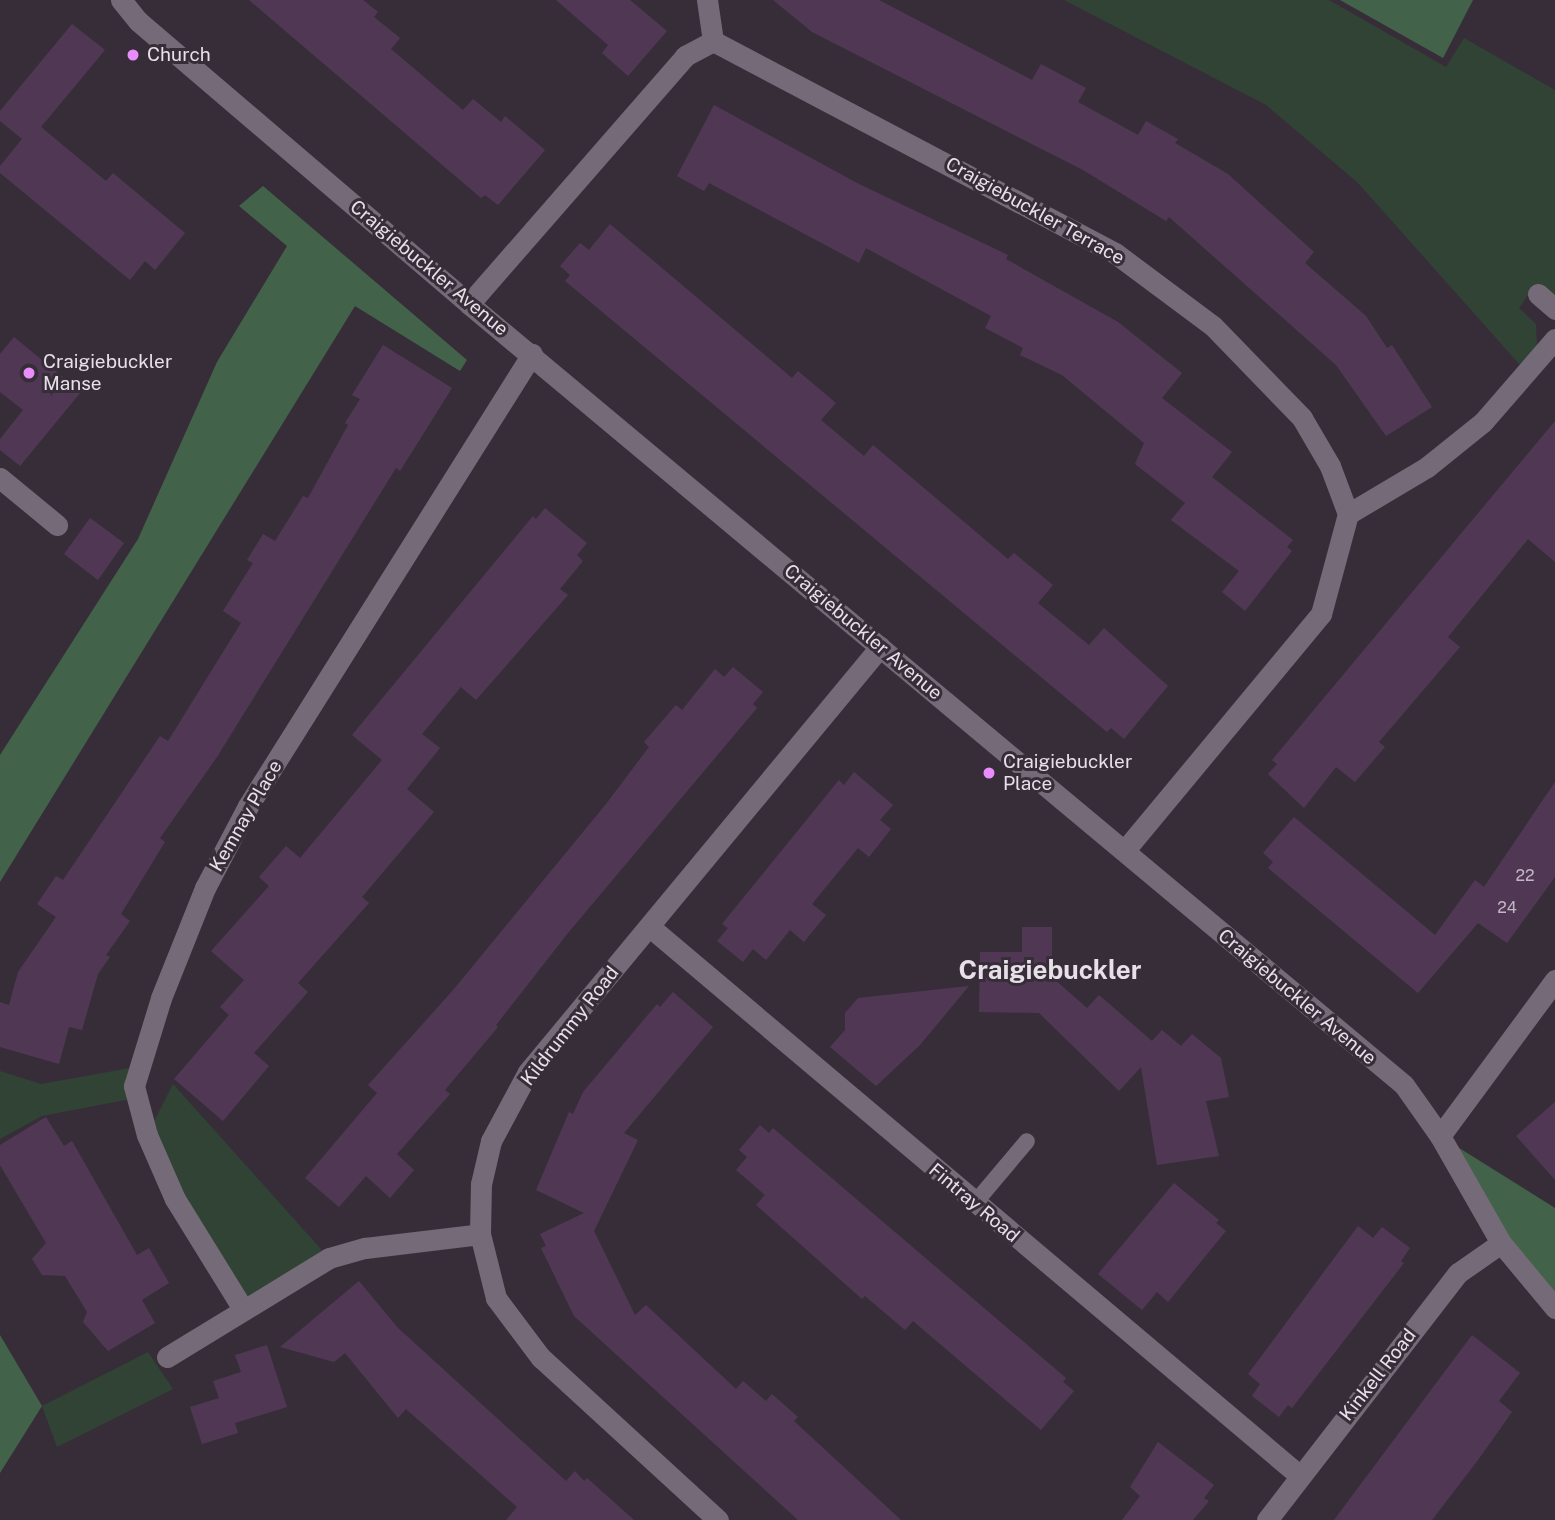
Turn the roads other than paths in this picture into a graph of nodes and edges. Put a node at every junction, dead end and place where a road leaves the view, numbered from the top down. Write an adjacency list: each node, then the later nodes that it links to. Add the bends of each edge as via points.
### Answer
1 (121, 0): 5 (street, Craigiebuckler Avenue, via 138,21)
2 (707, 0): 3 (street)
3 (713, 41): 5 (street, via 685,56); 10 (street, Craigiebuckler Terrace, via 926,150 1126,261 1213,326 1302,418 1330,466)
4 (1538, 294): 6 (street)
5 (469, 304): 8 (street, Craigiebuckler Avenue)
6 (1555, 309)
7 (1555, 339): 10 (street, via 1483,422 1427,467)
8 (531, 355): 12 (street, Craigiebuckler Avenue); 21 (street, Kemnay Place, via 248,806 205,888 161,998 134,1086 147,1135 175,1199)
9 (0, 478): 11 (street)
10 (1348, 514): 13 (street, via 1321,614)
11 (57, 525)
12 (880, 647): 13 (street, Craigiebuckler Avenue); 14 (street, Kildrummy Road)
13 (1125, 850): 16 (street, Craigiebuckler Avenue, via 1404,1085)
14 (650, 927): 18 (street, Fintray Road); 19 (street, Kildrummy Road, via 528,1072 491,1141 481,1184)
15 (1555, 980): 16 (street)
16 (1440, 1136): 20 (street, Craigiebuckler Avenue)
17 (1027, 1141): 18 (lane)
18 (974, 1204): 24 (street, Fintray Road)
19 (480, 1234): 21 (street, via 365,1248 329,1258); 25 (street, Kildrummy Road, via 496,1298 541,1358)
20 (1501, 1243): 22 (street, Craigiebuckler Avenue); 24 (street, Kinkell Road, via 1458,1273)
21 (243, 1308): 23 (street)
22 (1555, 1308)
23 (167, 1357)
24 (1300, 1476): 26 (street, Kinkell Road)
25 (718, 1520)
26 (1267, 1520)

